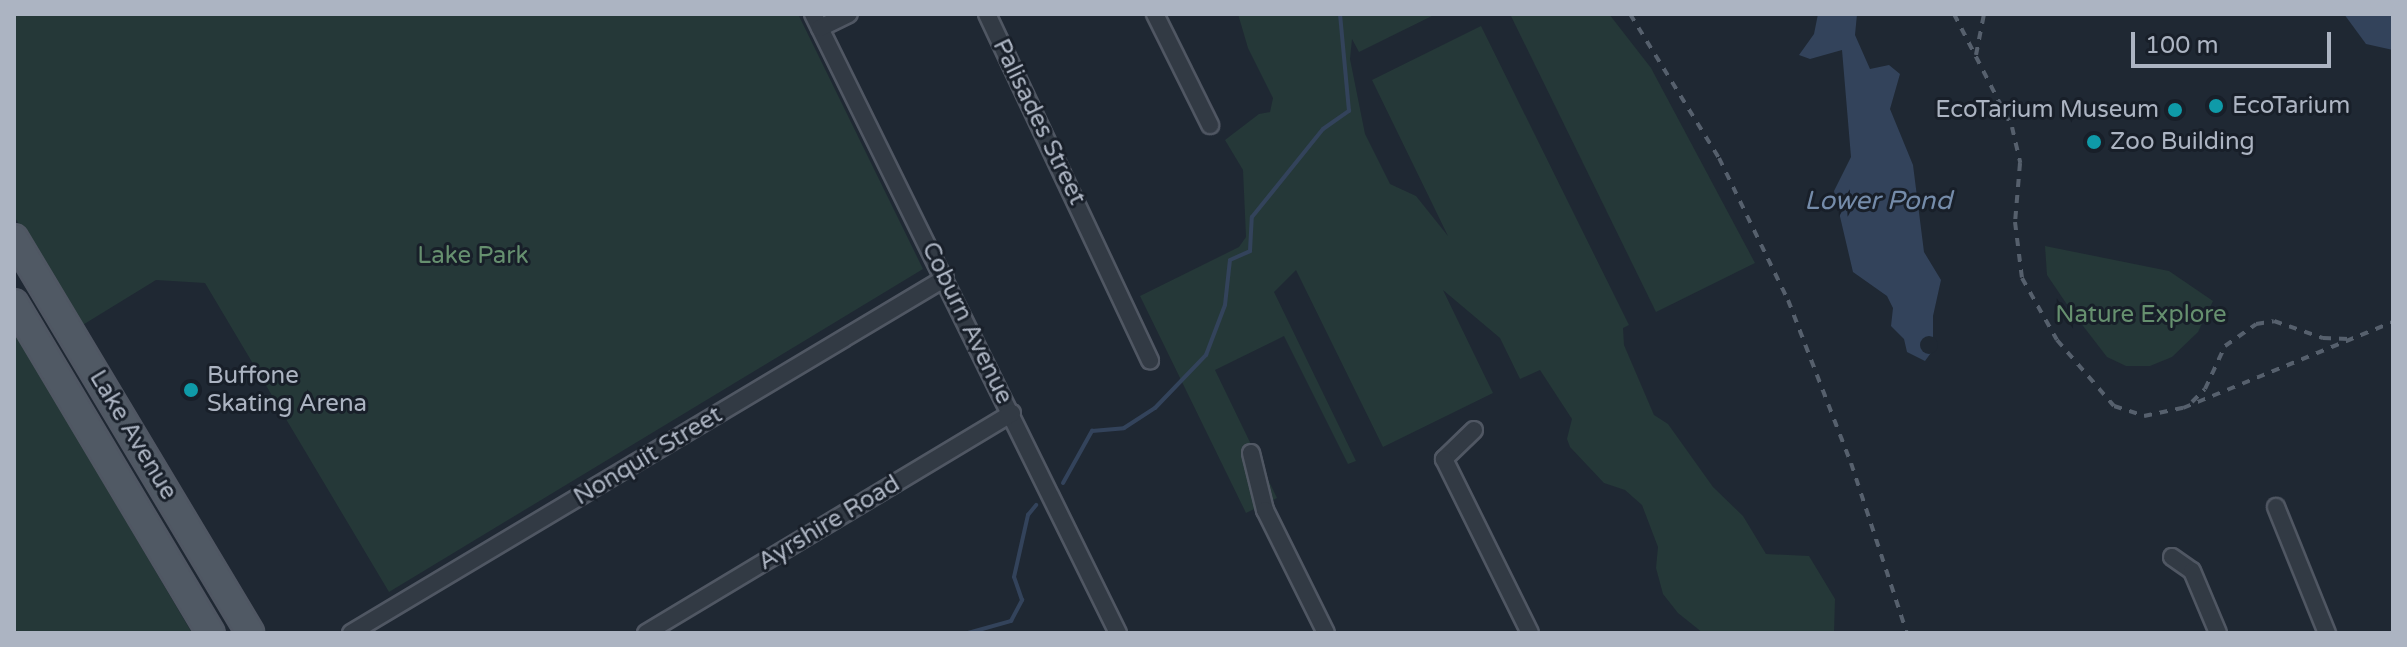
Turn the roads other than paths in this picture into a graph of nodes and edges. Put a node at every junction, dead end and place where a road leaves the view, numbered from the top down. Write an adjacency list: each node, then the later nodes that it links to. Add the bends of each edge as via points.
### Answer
1 (849, 14): 4 (street)
2 (987, 14): 9 (street, Palisades Street)
3 (1155, 14): 5 (street)
4 (816, 21): 7 (street, Coburn Avenue)
5 (1210, 125)
6 (14, 238): 16 (main road, Lake Avenue)
7 (945, 278): 10 (street, Coburn Avenue); 17 (street, Nonquit Street)
8 (14, 303): 15 (main road, Lake Avenue)
9 (1150, 361)
10 (1012, 413): 18 (street, Ayrshire Road); 19 (street, Coburn Avenue)
11 (1474, 430): 21 (street, via 1444,459)
12 (1251, 453): 20 (street, via 1265,510)
13 (2276, 507): 23 (street)
14 (2172, 557): 22 (street, via 2192,571)
15 (211, 633)
16 (250, 633)
17 (351, 633)
18 (646, 633)
19 (1118, 633)
20 (1326, 633)
21 (1530, 633)
22 (2218, 633)
23 (2327, 633)

